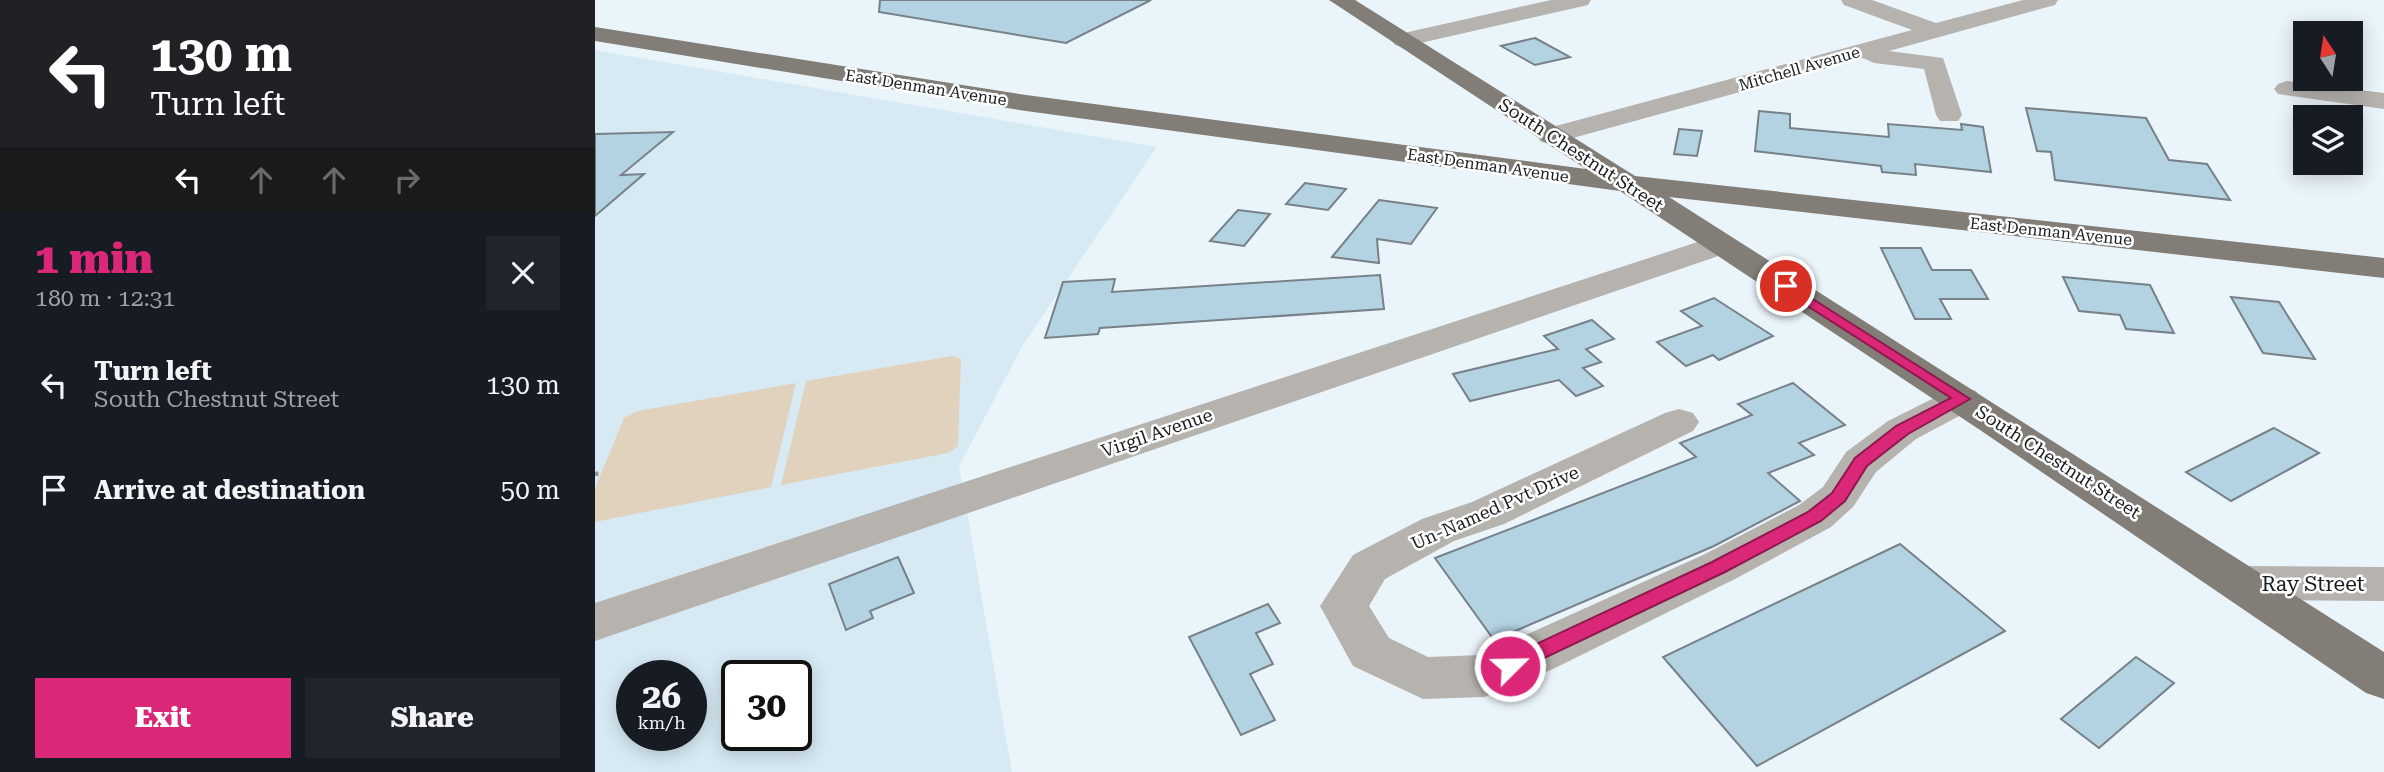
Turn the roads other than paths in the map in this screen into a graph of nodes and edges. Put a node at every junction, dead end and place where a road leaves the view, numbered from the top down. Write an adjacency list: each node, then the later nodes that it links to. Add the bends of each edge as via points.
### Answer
1 (1340, 0): 7 (main road, South Chestnut Street)
2 (1580, 0): 7 (street)
3 (1852, 0): 5 (street)
4 (2047, 0): 5 (street, Mitchell Avenue)
5 (1936, 30): 8 (street, Mitchell Avenue)
6 (595, 34): 13 (main road, East Denman Avenue, via 1026,103)
7 (1403, 40): 12 (main road, South Chestnut Street)
8 (1851, 54): 11 (street, via 1934,63); 12 (street, Mitchell Avenue)
9 (2287, 89): 10 (street)
10 (2384, 100)
11 (1949, 115)
12 (1551, 136): 13 (main road, South Chestnut Street)
13 (1623, 183): 14 (main road, South Chestnut Street); 15 (main road, East Denman Avenue)
14 (1719, 245): 16 (main road, South Chestnut Street); 20 (street, Virgil Avenue)
15 (2384, 268)
16 (1962, 399): 17 (street, Un-Named Pvt Drive, via 1902,430 1861,462 1838,497 1815,516 1535,655 1485,676 1423,678 1371,652 1344,606 1369,567 1438,530 1488,513); 18 (main road, South Chestnut Street)
17 (1679, 422)
18 (2242, 583): 19 (street, Ray Street); 21 (main road, South Chestnut Street)
19 (2384, 584)
20 (595, 622)
21 (2384, 678)

